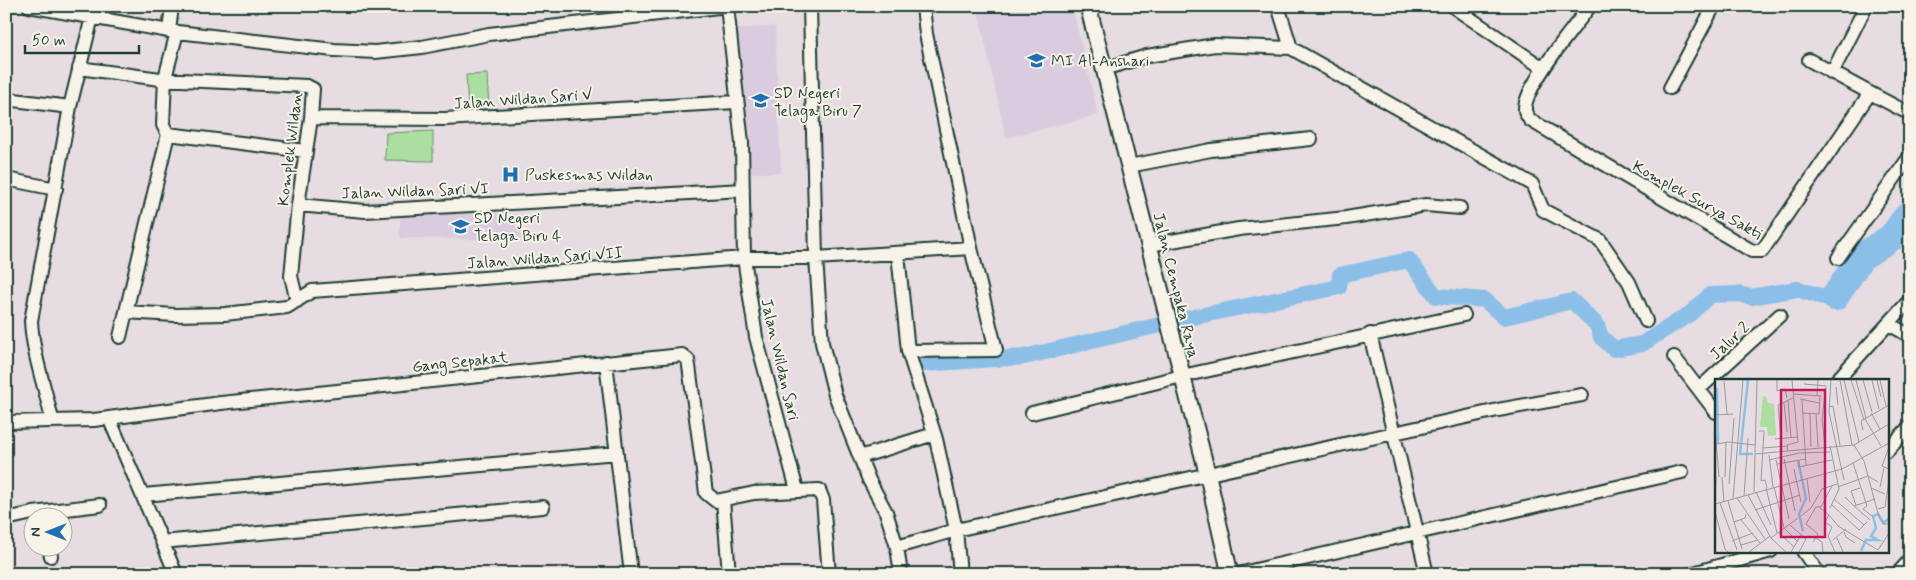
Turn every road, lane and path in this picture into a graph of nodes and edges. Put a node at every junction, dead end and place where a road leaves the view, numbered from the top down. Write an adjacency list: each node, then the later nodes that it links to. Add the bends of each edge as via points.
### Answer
1 (29, 6): 13 (street)
2 (172, 6): 14 (street)
3 (727, 6): 12 (street); 25 (street, Jalan Wildan Sari)
4 (810, 6): 43 (street)
5 (923, 6): 40 (street, via 926,34)
6 (1088, 6): 19 (street, Jalan Cempaka Raya)
7 (1278, 6): 15 (street)
8 (1452, 6): 18 (street)
9 (1590, 6): 18 (street, Komplek Surya Sakti)
10 (1714, 6): 22 (street)
11 (1866, 6): 20 (street)
12 (645, 11): 14 (street, via 375,52)
13 (92, 17): 14 (street); 17 (street)
14 (174, 32): 21 (street)
15 (1291, 48): 19 (street, via 1215,45 1147,56); 50 (street, via 1532,184 1543,210 1600,240 1629,282)
16 (1809, 60): 20 (street)
17 (79, 68): 21 (street, Komplek Wildan); 26 (street)
18 (1543, 68): 23 (street, Komplek Surya Sakti, via 1526,102 1524,111 1530,120 1757,253 1762,251)
19 (1104, 70): 33 (street, Jalan Cempaka Raya)
20 (1832, 73): 23 (street)
21 (166, 78): 28 (street, Komplek Wildan, via 307,86 314,92); 29 (street, via 163,125)
22 (1670, 88)
23 (1870, 93): 27 (street)
24 (6, 99): 26 (street)
25 (736, 102): 28 (street, Jalan Wildan Sari V, via 445,119); 36 (street, Jalan Wildan Sari, via 742,143)
26 (70, 108): 35 (street)
27 (1910, 114)
28 (311, 118): 31 (street, Komplek Wildan)
29 (168, 134): 31 (street); 47 (street)
30 (1311, 139): 33 (street, via 1211,150)
31 (306, 151): 37 (street, Komplek Wildan)
32 (1910, 156): 44 (street)
33 (1129, 166): 39 (street, Jalan Cempaka Raya)
34 (6, 179): 35 (street)
35 (56, 189): 65 (street, via 31,322 34,352 44,379)
36 (743, 190): 37 (street, Jalan Wildan Sari VI, via 365,211); 42 (street, Jalan Wildan Sari)
37 (298, 205): 46 (street, Komplek Wildan, via 292,276)
38 (1460, 208): 39 (street, via 1426,205 1346,218 1239,229)
39 (1149, 246): 58 (street, Jalan Cempaka Raya)
40 (971, 248): 41 (street, Jalan Wildan Sari VII); 55 (street, via 996,350)
41 (898, 254): 43 (street, Jalan Wildan Sari VII); 55 (street)
42 (744, 258): 43 (street, Jalan Wildan Sari VII); 46 (street, Jalan Wildan Sari VII, via 312,291); 75 (street, Jalan Wildan Sari, via 756,337)
43 (816, 258): 72 (street, via 825,359 835,395)
44 (1838, 258)
45 (1910, 300): 51 (street)
46 (298, 301): 47 (street, Jalan Wildan Sari VII, via 288,307 225,314 176,316)
47 (126, 312): 54 (street)
48 (1464, 315): 52 (street)
49 (1780, 315): 60 (street, Jalur 2)
50 (1646, 321)
51 (1889, 324): 53 (street); 59 (street)
52 (1370, 334): 58 (street); 68 (street)
53 (1910, 336)
54 (120, 337)
55 (908, 351): 69 (street)
56 (1674, 358): 60 (street)
57 (606, 362): 64 (street, Gang Sepakat); 71 (street); 77 (street, Gang Sepakat, via 675,354 688,360 703,486 710,498)
58 (1182, 376): 63 (street); 74 (street, Jalan Cempaka Raya)
59 (1838, 379)
60 (1699, 390): 62 (street)
61 (1582, 395): 68 (street)
62 (1715, 411)
63 (1032, 413)
64 (109, 418): 65 (street, Gang Sepakat); 76 (street)
65 (52, 420): 66 (street, Gang Sepakat)
66 (6, 422)
67 (1910, 426): 70 (street)
68 (1392, 433): 74 (street); 84 (street)
69 (934, 434): 72 (street); 83 (street)
70 (1888, 450)
71 (617, 453): 76 (street); 91 (street)
72 (860, 457): 86 (street, via 886,512)
73 (1682, 472): 84 (street)
74 (1208, 476): 83 (street); 96 (street, Jalan Cempaka Raya)
75 (796, 490): 77 (street, via 754,493); 93 (street, via 816,489 822,494)
76 (143, 495): 85 (street)
77 (723, 500): 92 (street)
78 (100, 505): 80 (street)
79 (543, 507): 85 (street)
80 (72, 510)
81 (22, 517): 82 (street)
82 (6, 519)
83 (956, 530): 86 (street); 95 (street)
84 (1416, 532): 97 (street); 98 (street)
85 (162, 542): 90 (street)
86 (897, 547): 94 (street)
87 (1768, 552): 99 (street)
88 (1804, 552): 100 (street)
89 (1910, 560): 101 (street)
90 (176, 574)
91 (631, 574)
92 (729, 574)
93 (828, 574)
94 (901, 574)
95 (960, 574)
96 (1230, 574)
97 (1238, 574)
98 (1427, 574)
99 (1690, 574)
100 (1819, 574)
101 (1897, 574)

